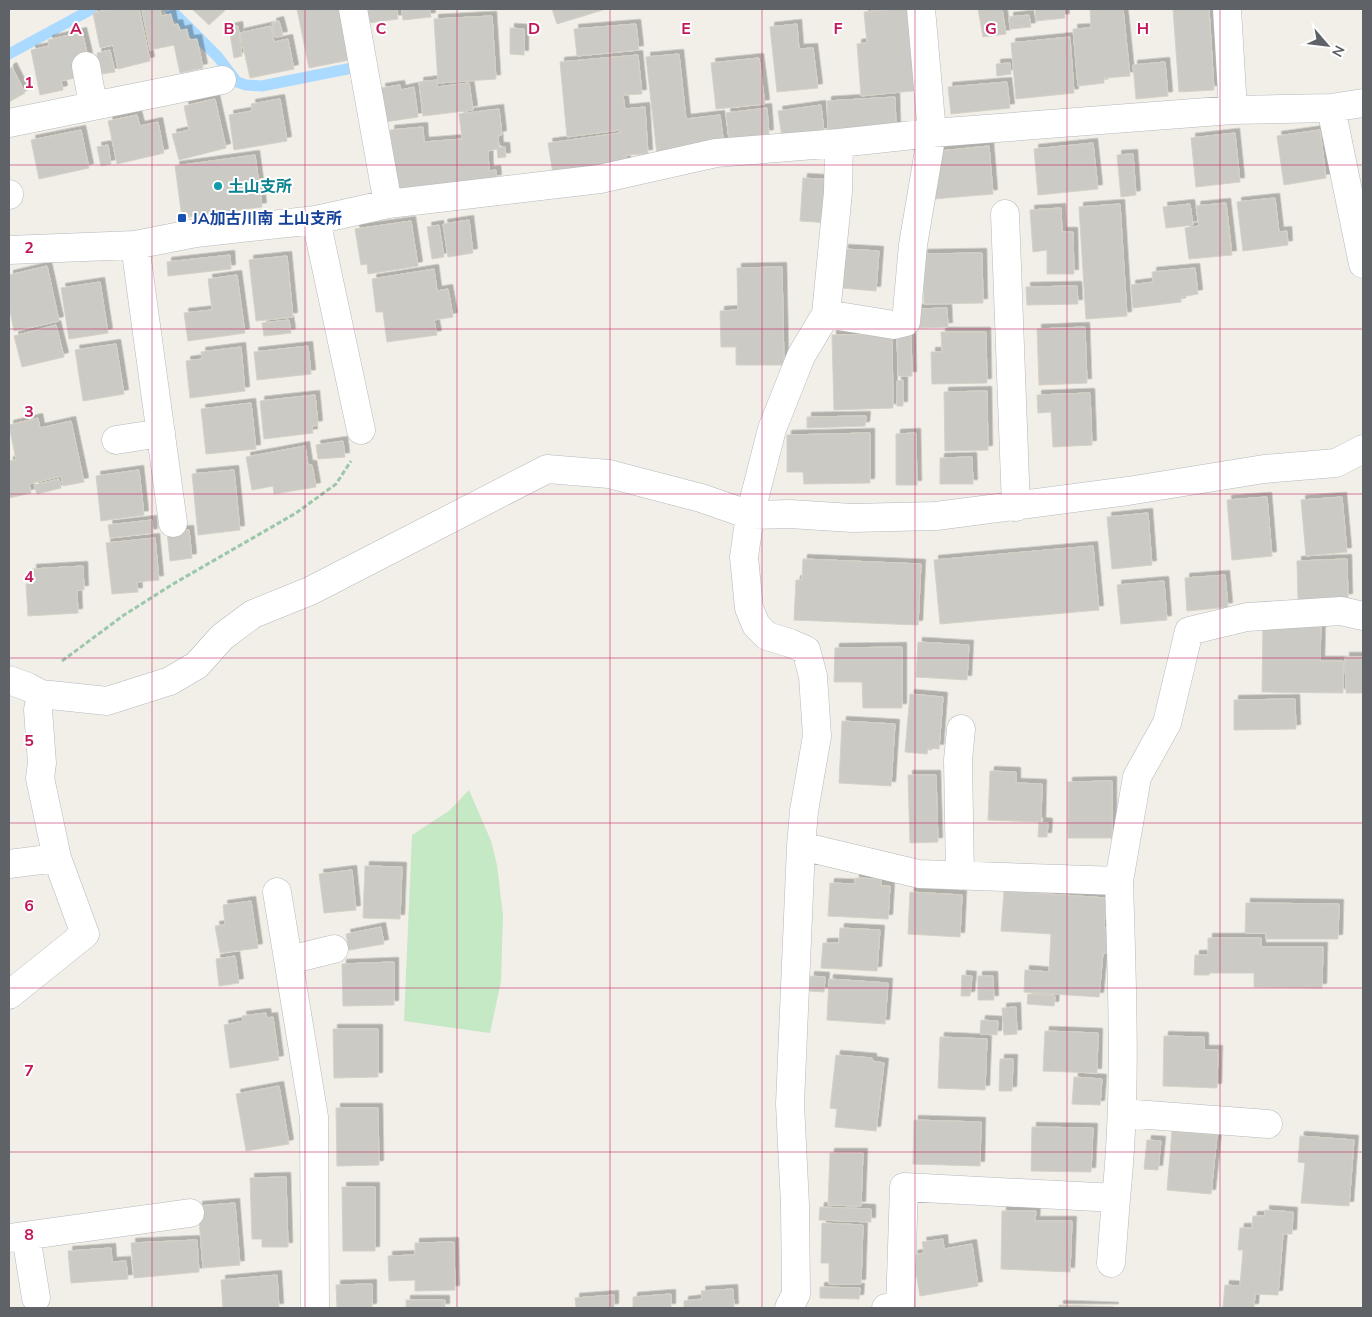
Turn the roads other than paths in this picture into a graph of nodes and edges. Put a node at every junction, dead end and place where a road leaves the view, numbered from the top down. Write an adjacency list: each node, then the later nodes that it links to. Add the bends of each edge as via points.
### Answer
1 (353, 9): 12 (street)
2 (921, 9): 10 (street)
3 (1228, 9): 8 (street)
4 (86, 66): 6 (street)
5 (222, 80): 6 (street)
6 (93, 105): 9 (street)
7 (1346, 106): 8 (street); 17 (street)
8 (1233, 110): 10 (street)
9 (9, 123)
10 (932, 133): 11 (street); 18 (street, via 913,245 906,322 894,325)
11 (839, 143): 12 (street, via 716,153 600,179); 18 (street, via 838,192)
12 (388, 204): 14 (street)
13 (1005, 214): 23 (street)
14 (316, 220): 15 (street, via 196,233); 19 (street)
15 (135, 245): 16 (street); 20 (street)
16 (9, 250)
17 (1363, 264)
18 (826, 314): 24 (street, via 801,356 772,429)
19 (361, 430)
20 (161, 433): 21 (street); 25 (street)
21 (116, 440)
22 (1363, 449): 23 (street, via 1336,463 1264,469)
23 (1016, 507): 24 (street, via 936,516)
24 (750, 515): 27 (street, via 701,498 609,474 546,469 310,591 253,614 222,636 197,665 170,681 107,700); 29 (street, via 744,557 749,608 756,625 767,636 806,650 813,676 817,736)
25 (174, 523)
26 (1363, 616): 33 (street, via 1341,611 1247,617 1189,631 1167,723 1137,777)
27 (26, 687): 30 (street, via 38,710 40,778)
28 (961, 729): 32 (street, via 958,760)
29 (800, 846): 32 (street, via 918,874); 46 (street, via 790,1104 796,1294)
30 (57, 858): 31 (street); 37 (street, via 85,934)
31 (9, 864)
32 (960, 876): 33 (street)
33 (1119, 881): 38 (street)
34 (277, 892): 36 (street)
35 (334, 949): 36 (street)
36 (289, 960): 45 (street, via 314,1117)
37 (9, 995)
38 (1122, 1113): 39 (street); 40 (street)
39 (1268, 1124)
40 (1116, 1198): 43 (street); 47 (street, via 904,1187 900,1308)
41 (190, 1213): 42 (street)
42 (17, 1237): 44 (street)
43 (1111, 1263)
44 (36, 1298)
45 (315, 1308)
46 (789, 1308)
47 (886, 1308)

